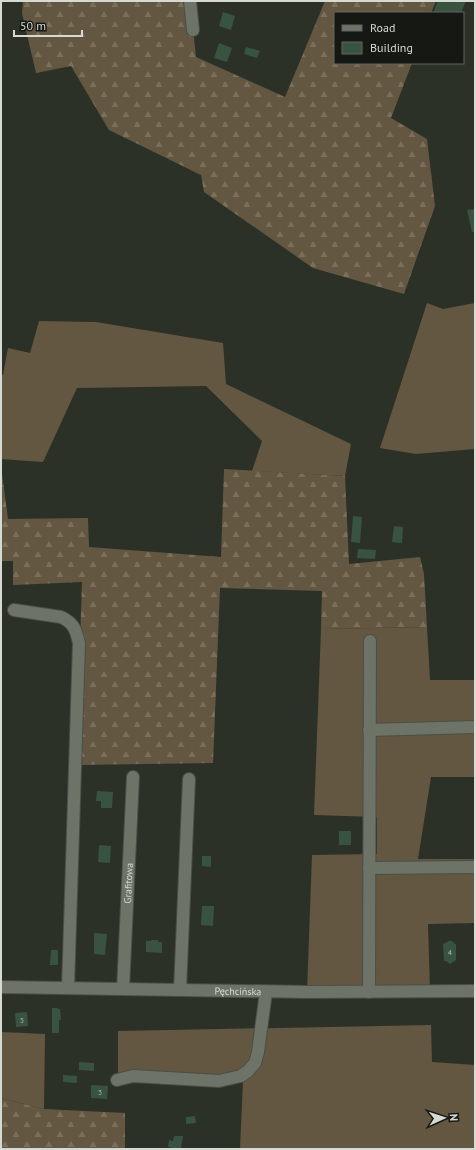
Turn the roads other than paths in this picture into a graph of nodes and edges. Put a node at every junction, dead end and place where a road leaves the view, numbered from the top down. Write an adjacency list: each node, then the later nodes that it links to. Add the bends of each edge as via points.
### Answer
1 (190, 1): 2 (street)
2 (193, 30)
3 (14, 610): 12 (street, via 68,620 77,633 79,643)
4 (370, 642): 6 (street)
5 (475, 726): 6 (street)
6 (369, 730): 10 (street)
7 (133, 777): 13 (street, Grafitowa)
8 (189, 779): 14 (street)
9 (475, 867): 10 (street)
10 (369, 868): 17 (street)
11 (1, 986): 12 (street, Pęchcińska)
12 (68, 988): 13 (street, Pęchcińska)
13 (123, 990): 14 (street, Pęchcińska)
14 (180, 990): 16 (street, Pęchcińska)
15 (475, 991): 17 (street, Pęchcińska)
16 (266, 992): 17 (street, Pęchcińska); 18 (street, via 255,1063 240,1076 219,1081 133,1076)
17 (369, 992)
18 (117, 1080)

